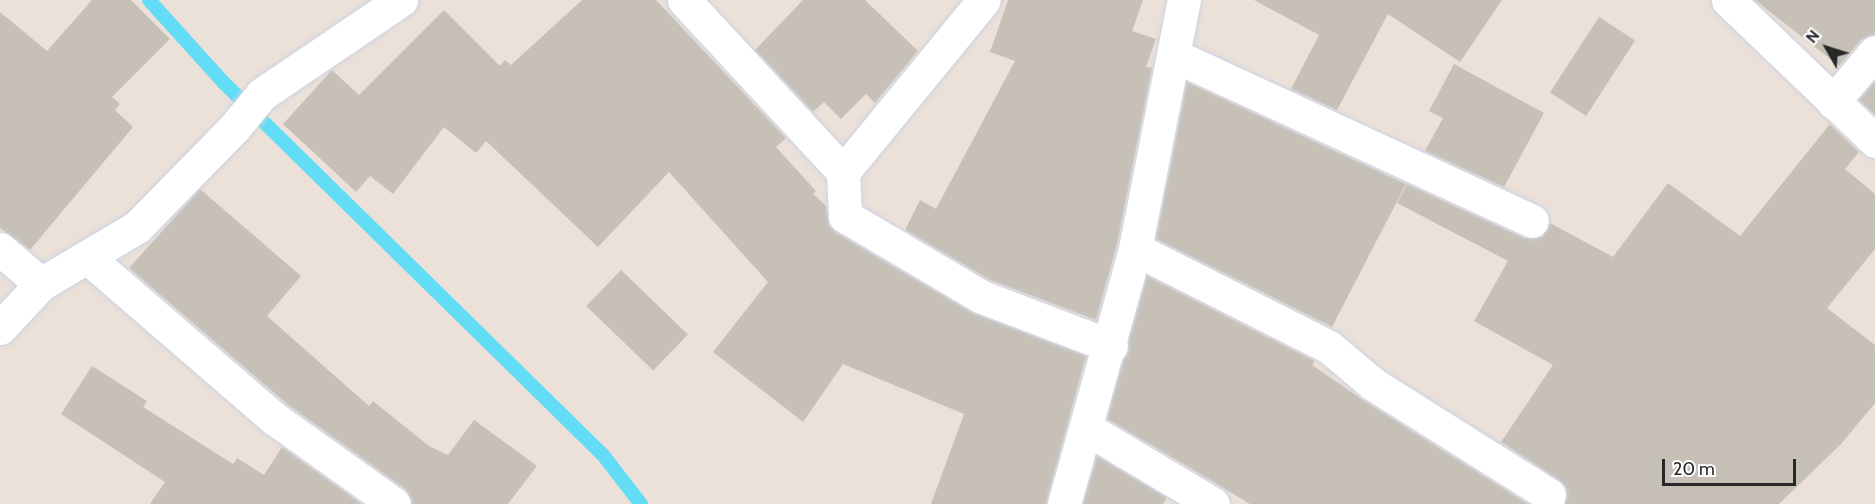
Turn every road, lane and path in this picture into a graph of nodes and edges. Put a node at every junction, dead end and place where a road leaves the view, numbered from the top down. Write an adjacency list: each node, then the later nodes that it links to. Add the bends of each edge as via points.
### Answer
1 (401, 0): 14 (street, via 262,94 234,128 136,227)
2 (684, 0): 10 (street)
3 (984, 0): 10 (street)
4 (1184, 0): 7 (street)
5 (1728, 0): 8 (street)
6 (1875, 52): 8 (street)
7 (1175, 56): 11 (street); 13 (street)
8 (1833, 102): 9 (street)
9 (1875, 141)
10 (843, 172): 17 (street, via 845,216 982,297)
11 (1532, 221)
12 (0, 249): 15 (street)
13 (1135, 249): 17 (street); 19 (street, via 1329,347 1373,384)
14 (87, 257): 15 (street); 20 (street, via 275,419)
15 (42, 284): 16 (street)
16 (0, 328)
17 (1111, 346): 18 (street)
18 (1086, 428): 21 (street); 22 (street)
19 (1549, 495)
20 (394, 504)
21 (1064, 504)
22 (1213, 504)

